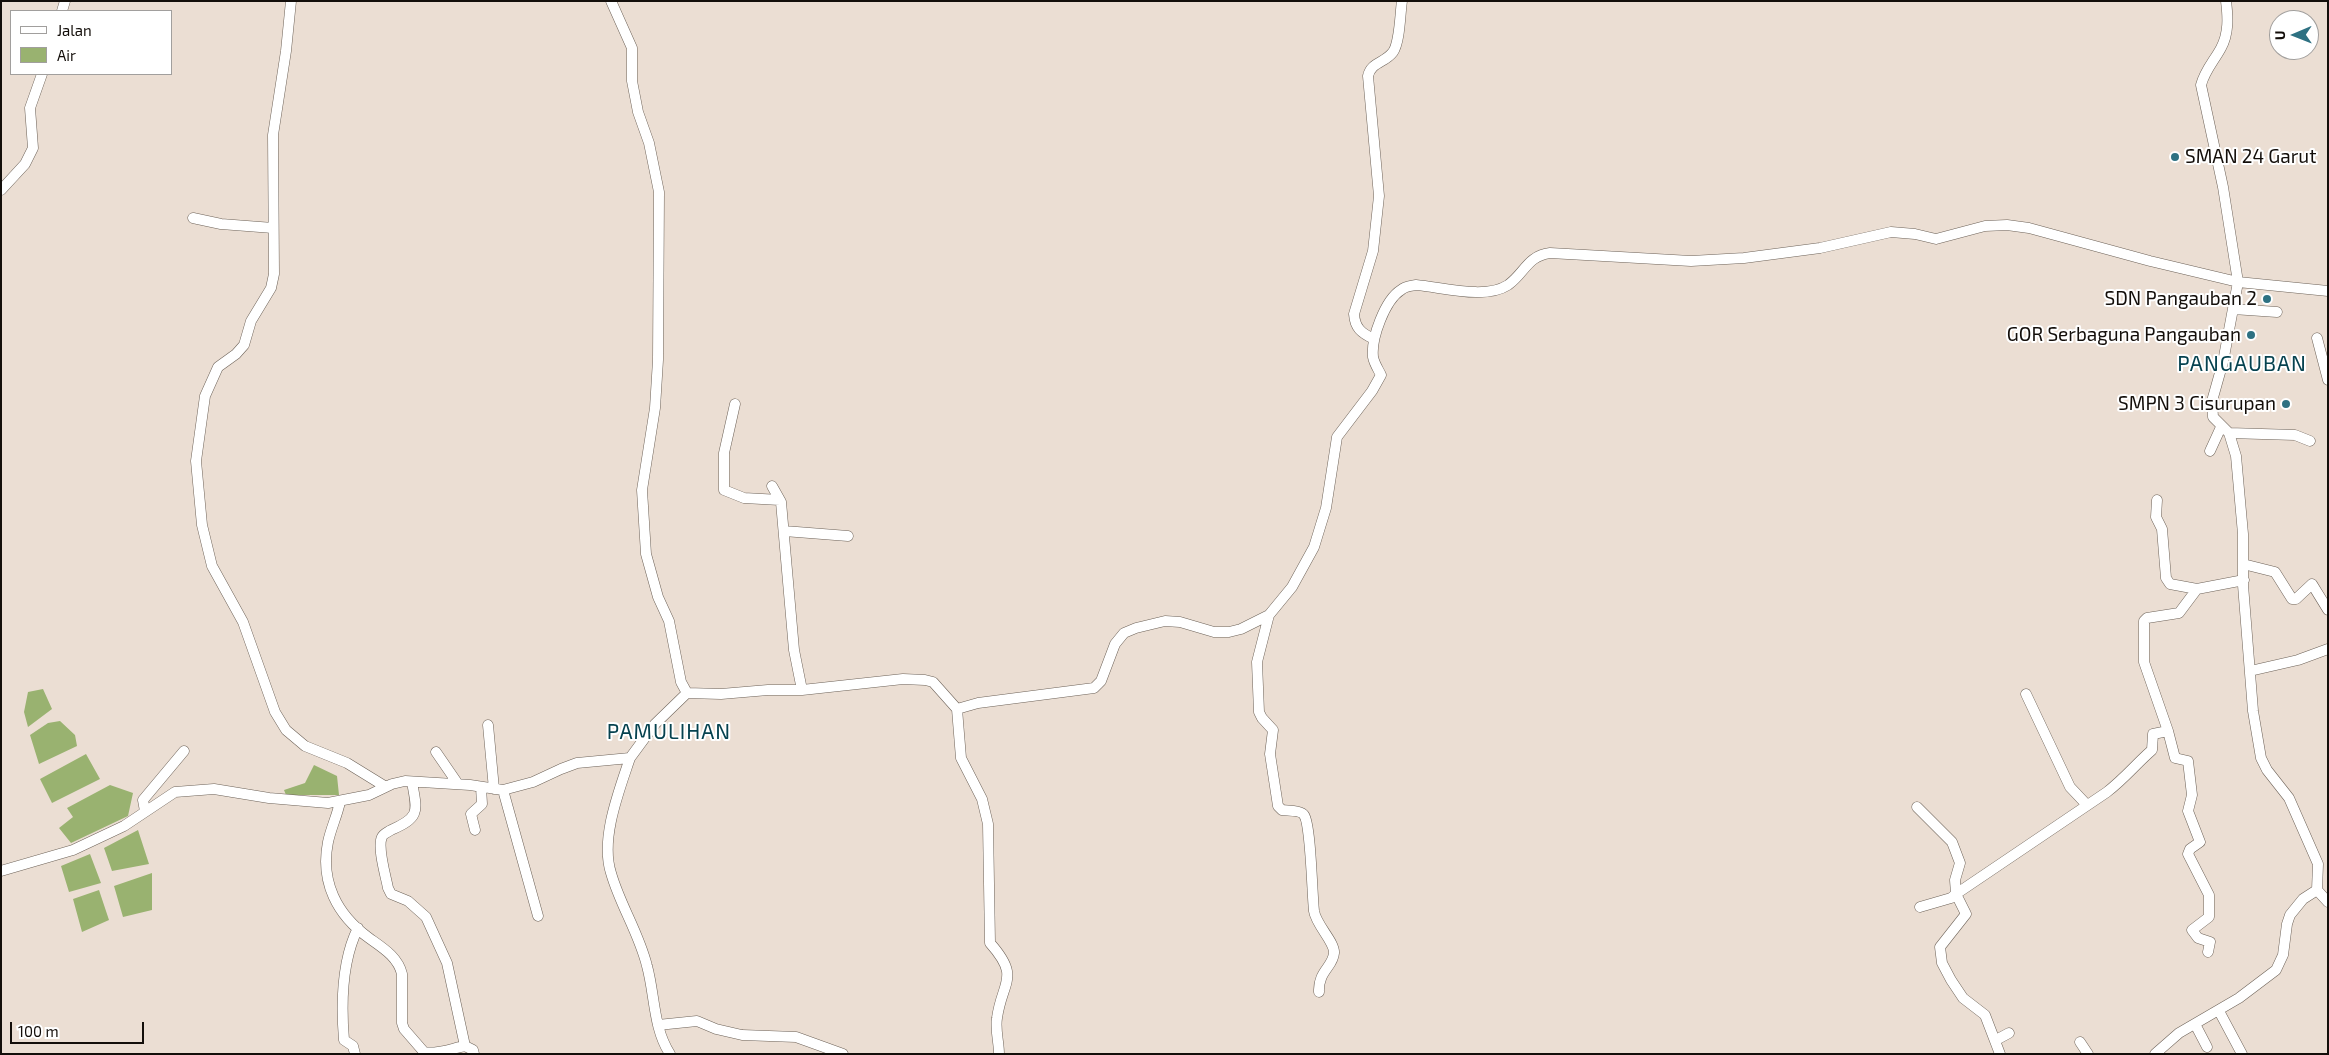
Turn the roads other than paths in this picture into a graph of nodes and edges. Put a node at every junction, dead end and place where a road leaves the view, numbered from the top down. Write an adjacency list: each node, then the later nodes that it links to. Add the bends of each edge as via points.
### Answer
1 (291, 1): 8 (street, via 273,135)
2 (611, 1): 33 (street, via 632,48 632,81 659,192 658,360 655,408 642,490 646,554 668,621 681,682)
3 (1402, 1): 14 (street, via 1394,50 1372,67 1368,76 1379,196 1373,251 1354,314 1360,332)
4 (2226, 1): 9 (street, via 2228,21 2225,38 2204,72 2201,85 2223,187)
5 (42, 75): 6 (street, via 30,108 33,148 25,164)
6 (1, 190)
7 (194, 218): 8 (street, via 221,224)
8 (273, 228): 43 (street, via 274,274 271,288 251,322 241,349 220,365 205,396 196,461 202,525 212,566 243,622 275,712 286,730 305,746 347,763)
9 (2238, 282): 10 (street); 11 (street); 14 (street, via 2007,225 1985,226 1936,239 1891,232 1820,248 1744,258 1691,261 1550,253 1533,258 1520,274 1494,291 1482,293 1407,286 1388,302)
10 (2328, 291)
11 (2233, 309): 12 (street); 17 (street, via 2212,401 2213,417)
12 (2277, 312)
13 (2317, 338): 15 (street)
14 (1374, 339): 29 (street, via 1373,359 1380,375 1372,391 1337,437 1326,508 1314,547 1292,587)
15 (2328, 378)
16 (735, 404): 21 (street, via 724,453 724,490 744,498)
17 (2225, 430): 18 (street, via 2295,435); 19 (street); 25 (street, via 2236,456)
18 (2310, 441)
19 (2210, 451)
20 (772, 486): 21 (street)
21 (780, 500): 23 (street)
22 (2157, 500): 27 (street, via 2156,517 2162,529 2166,578 2170,584)
23 (784, 531): 24 (street); 32 (street, via 794,650)
24 (848, 536)
25 (2243, 564): 26 (street); 28 (street, via 2275,572 2292,599 2312,584)
26 (2244, 580): 27 (street); 31 (street)
27 (2197, 589): 37 (street, via 2179,613 2144,620 2144,662)
28 (2328, 610)
29 (1269, 615): 35 (street, via 1229,632 1214,632 1180,622 1150,623 1124,634 1115,644 1101,681 1094,688 978,702); 59 (street, via 1258,662 1259,712 1273,730 1270,754 1278,806 1282,810 1305,815 1316,918 1333,949 1333,956 1320,977)
30 (2328, 649): 31 (street)
31 (2250, 671): 52 (street, via 2261,758 2290,798 2310,845 2318,864)
32 (802, 690): 33 (street); 35 (street, via 903,679 925,680 933,682)
33 (687, 693): 40 (street, via 655,724)
34 (2026, 694): 47 (street, via 2073,792)
35 (957, 709): 73 (street, via 961,758 982,799 988,824 990,943 1008,968 996,1025)
36 (488, 725): 45 (street)
37 (2168, 731): 47 (street, via 2154,733 2151,752 2126,777); 58 (street, via 2175,758 2188,762 2192,795 2188,811 2200,840 2188,854 2210,897 2209,917 2192,930 2198,938 2210,942)
38 (184, 751): 49 (street, via 143,800)
39 (436, 752): 42 (street)
40 (630, 758): 45 (street, via 577,763 533,782); 62 (street, via 612,811 608,850 610,872 632,921 647,966)
41 (412, 782): 42 (street); 43 (street, via 398,782); 66 (street, via 414,816 382,837 386,874 391,894 408,901 426,917 447,963)
42 (458, 784): 44 (street)
43 (386, 787): 46 (street)
44 (481, 787): 45 (street); 50 (street, via 482,803 471,814)
45 (498, 789): 56 (street)
46 (340, 802): 49 (street, via 198,789 175,792); 57 (street, via 327,845 327,885 338,905)
47 (2087, 805): 53 (street)
48 (1917, 807): 53 (street, via 1952,842 1960,863 1955,880)
49 (145, 811): 51 (street, via 124,826 73,850)
50 (475, 830)
51 (1, 870)
52 (2317, 890): 54 (street); 60 (street, via 2303,899 2290,915 2283,956 2276,970)
53 (1956, 894): 55 (street); 64 (street, via 1966,914 1940,947 1942,963 1963,998 1985,1014)
54 (2328, 902)
55 (1920, 907)
56 (538, 916)
57 (358, 928): 66 (street, via 400,966 402,1026 424,1052 436,1054); 69 (street, via 351,942 344,1000 344,1040 353,1046)
58 (2208, 952)
59 (1319, 992)
60 (2219, 1011): 61 (street); 76 (street)
61 (2195, 1024): 67 (street); 68 (street, via 2179,1033)
62 (658, 1026): 71 (street); 72 (street, via 697,1021 742,1035 796,1037)
63 (2010, 1033): 64 (street)
64 (1996, 1040): 74 (street)
65 (2080, 1042): 75 (street)
66 (466, 1046): 70 (street)
67 (2207, 1047)
68 (2160, 1052)
69 (355, 1054)
70 (474, 1054)
71 (670, 1054)
72 (843, 1054)
73 (1000, 1054)
74 (2000, 1054)
75 (2088, 1054)
76 (2242, 1054)

